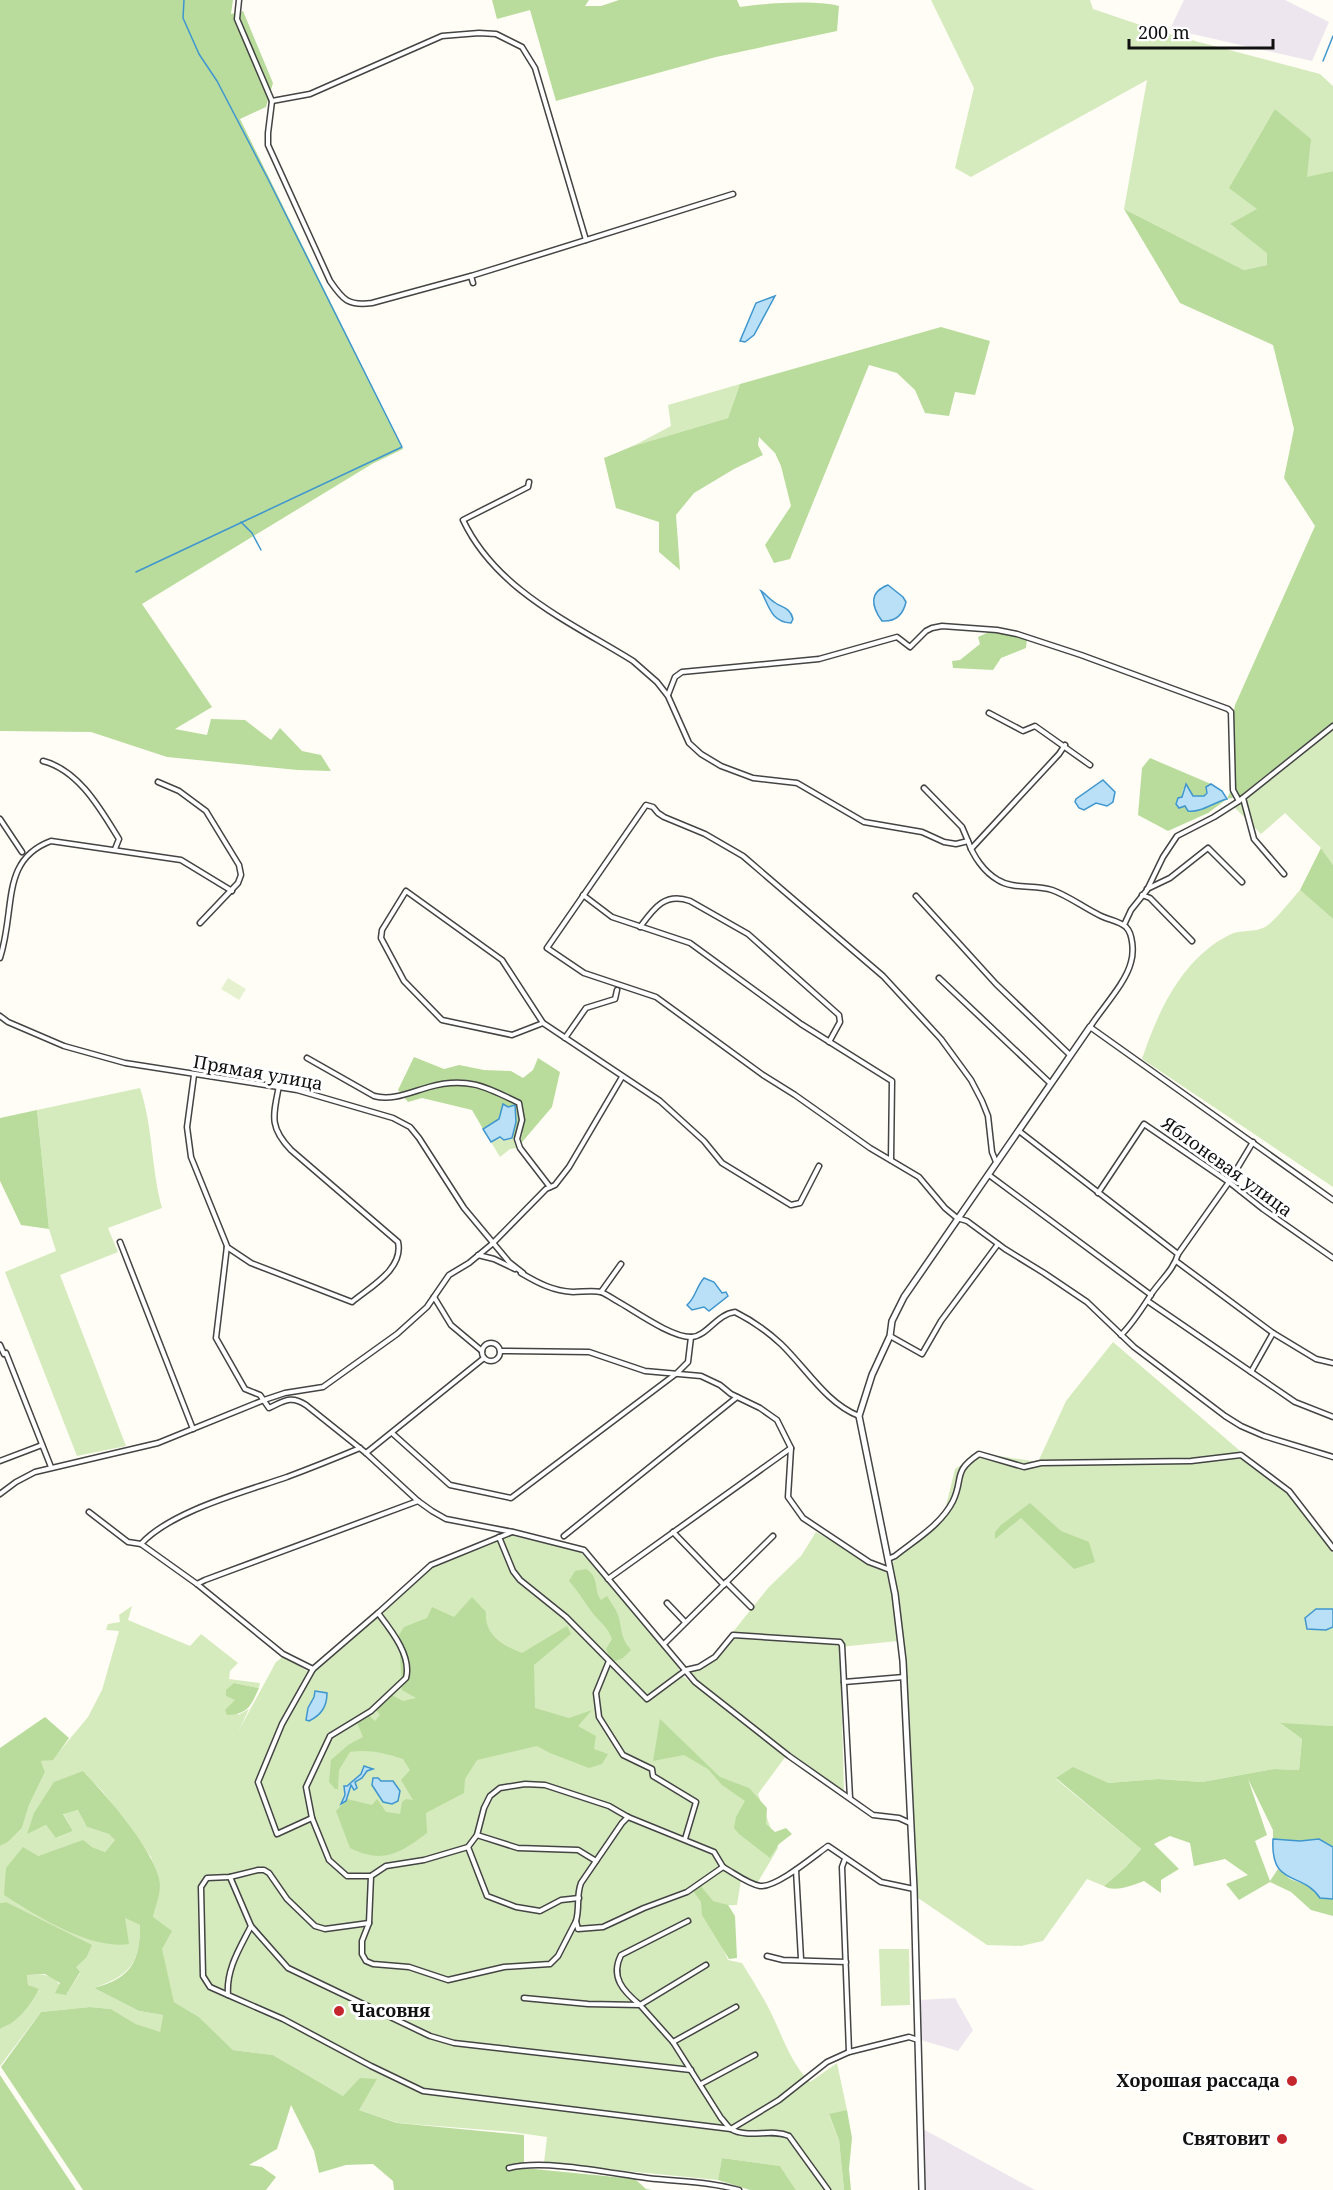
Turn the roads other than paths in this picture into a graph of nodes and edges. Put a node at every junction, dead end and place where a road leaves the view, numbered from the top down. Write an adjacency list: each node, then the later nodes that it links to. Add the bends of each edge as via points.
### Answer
1 (240, 0): 2 (street, via 237,19)
2 (272, 101): 4 (street, via 310,94 442,36 496,34 522,46 535,68); 5 (street, via 268,146 330,281 345,301 358,305 372,303)
3 (733, 194): 4 (street)
4 (586, 240): 5 (street)
5 (471, 276): 6 (street)
6 (473, 283)
7 (529, 482): 8 (street, via 528,488 463,520 476,545 500,572 542,606 633,661)
8 (668, 696): 16 (street, via 675,677 682,672 819,659 897,637 910,647 926,631 942,626 997,630 1081,655 1228,709 1233,790); 18 (street, via 689,743 721,766 753,778 797,783 874,825 922,832 944,842)
9 (989, 713): 11 (street, via 1023,731 1035,726)
10 (1333, 726): 16 (street)
11 (1065, 745): 13 (street); 20 (street)
12 (43, 761): 19 (street, via 72,775 104,814 119,839)
13 (1090, 765)
14 (158, 782): 26 (street, via 179,791 206,811 239,865 241,875)
15 (924, 788): 18 (street, via 962,827)
16 (1241, 799): 23 (street, via 1254,838); 25 (street, via 1177,836)
17 (0, 819): 21 (street)
18 (968, 841): 20 (street)
19 (115, 849): 21 (street, via 51,841); 26 (street, via 181,860)
20 (970, 850): 32 (street, via 997,880 1051,890)
21 (22, 852): 22 (street)
22 (17, 856)
23 (1284, 874)
24 (1242, 882): 25 (street, via 1208,848 1170,878)
25 (1146, 890): 27 (street)
26 (232, 891): 31 (street)
27 (1142, 895): 32 (street); 35 (street, via 1150,898)
28 (583, 896): 33 (street, via 612,917); 52 (street, via 547,948 584,973 656,997 763,1076); 53 (street, via 646,805 725,844 757,866 865,959 941,1039 982,1101)
29 (916, 896): 44 (street, via 988,975)
30 (3, 911): 34 (street)
31 (200, 923)
32 (1124, 925): 41 (street, via 1131,937 1132,961)
33 (640, 927): 43 (street, via 690,943); 43 (street, via 667,898 682,898 748,934 839,1015 840,1022)
34 (2, 932): 36 (street)
35 (1192, 941)
36 (0, 958)
37 (939, 978): 48 (street)
38 (617, 990): 42 (street, via 615,999 586,1008)
39 (0, 1016): 46 (street, Прямая улица, via 64,1046 125,1063)
40 (543, 1023): 40 (street, via 512,1035 442,1020 427,1006 404,981 381,938 406,891 502,960); 42 (street)
41 (1089, 1027): 44 (street); 51 (street)
42 (565, 1038): 47 (street)
43 (829, 1042): 52 (street, via 891,1081)
44 (1070, 1055): 48 (street)
45 (307, 1058): 57 (street, via 374,1096 391,1098 432,1086 471,1083 519,1103 520,1148)
46 (194, 1075): 49 (street, Прямая улица); 64 (street, via 187,1127 191,1156)
47 (622, 1077): 54 (street, via 660,1101 722,1163 791,1205 800,1203); 57 (street, via 569,1167)
48 (1050, 1083): 50 (street)
49 (279, 1086): 62 (street, Прямая улица, via 373,1111 410,1127); 64 (street, via 273,1119 278,1134 291,1150 398,1242 398,1258 390,1270 352,1302 251,1263)
50 (1019, 1131): 53 (street); 58 (street)
51 (1253, 1142): 56 (street); 59 (street)
52 (891, 1160): 60 (street, via 919,1177)
53 (996, 1162): 55 (street)
54 (819, 1166)
55 (989, 1175): 60 (street); 72 (street)
56 (1229, 1182): 58 (street, Яблоневая улица, via 1144,1124); 65 (street); 67 (street, Яблоневая улица)
57 (550, 1187): 62 (street)
58 (1098, 1193): 65 (street)
59 (1333, 1200)
60 (957, 1218): 63 (street); 76 (street, via 904,1297)
61 (120, 1242): 91 (street)
62 (492, 1244): 66 (street); 70 (street, Прямая улица)
63 (998, 1244): 76 (street, via 941,1321 922,1354); 77 (street, via 1087,1302)
64 (227, 1246): 88 (street, via 216,1338 245,1389)
65 (1179, 1254): 68 (street)
66 (478, 1255): 70 (street); 73 (street, via 449,1275)
67 (1333, 1258)
68 (1176, 1261): 72 (street); 75 (street)
69 (621, 1264): 71 (street)
70 (523, 1274): 71 (street, via 552,1289)
71 (601, 1292): 78 (street, via 678,1334)
72 (1151, 1295): 74 (street)
73 (434, 1297): 80 (street, via 451,1325); 88 (street, via 396,1334 322,1387)
74 (1148, 1301): 77 (street); 85 (street)
75 (1273, 1333): 84 (street, via 1316,1359); 85 (street)
76 (890, 1335): 89 (street)
77 (1121, 1335): 97 (street, via 1203,1401 1241,1426)
78 (691, 1337): 86 (street, via 688,1362); 89 (street, via 727,1313 735,1312 780,1343 835,1402)
79 (0, 1345): 82 (street)
80 (482, 1351): 81 (street, via 493,1343); 83 (street)
81 (500, 1351): 83 (street, via 495,1360); 86 (street, via 589,1352 645,1371)
82 (2, 1354): 93 (street, via 6,1353)
83 (484, 1358): 92 (street)
84 (1333, 1363)
85 (1251, 1372): 90 (street, via 1295,1402)
86 (677, 1373): 87 (street, via 701,1376); 92 (street, via 511,1498 450,1485)
87 (737, 1397): 94 (street, via 777,1420); 105 (street)
88 (264, 1400): 91 (street); 95 (street, via 269,1408 298,1399)
89 (860, 1416): 110 (street)
90 (1333, 1416)
91 (193, 1429): 99 (street, via 158,1443)
92 (392, 1433): 96 (street)
93 (42, 1445): 98 (street); 99 (street)
94 (791, 1448): 104 (street); 111 (street, via 789,1497 803,1518 869,1562)
95 (360, 1449): 96 (street); 108 (street, via 173,1520 150,1533)
96 (366, 1453): 101 (street)
97 (1333, 1457)
98 (0, 1461)
99 (51, 1467): 100 (street, via 16,1482)
100 (0, 1494)
101 (418, 1501): 103 (street, via 446,1519); 113 (street)
102 (89, 1512): 108 (street, via 128,1542)
103 (513, 1532): 107 (street); 112 (street, via 584,1550)
104 (674, 1532): 112 (street); 114 (street)
105 (564, 1536)
106 (774, 1536): 114 (street)
107 (499, 1537): 117 (street, via 431,1565); 120 (street, via 520,1580 566,1617)
108 (141, 1544): 113 (street)
109 (1333, 1548): 110 (street, via 1289,1491 1240,1455 1191,1461 1041,1463 1024,1467 979,1454 965,1463 953,1501 939,1521)
110 (888, 1558): 111 (street)
111 (890, 1570): 123 (street)
112 (608, 1578): 119 (street)
113 (197, 1584): 121 (street, via 283,1654)
114 (725, 1584): 116 (street); 118 (street)
115 (667, 1603): 118 (street)
116 (751, 1608)
117 (378, 1614): 121 (street); 127 (street, via 399,1642 406,1678 371,1711 330,1736 306,1787)
118 (685, 1622): 119 (street)
119 (664, 1644): 122 (street)
120 (609, 1661): 122 (street, via 648,1699); 130 (street, via 596,1693 599,1717 623,1755 652,1769 653,1776 696,1802)
121 (313, 1669): 127 (street, via 282,1724 258,1782 277,1834)
122 (686, 1670): 124 (street, via 716,1657 733,1635 840,1642); 125 (street, via 704,1690)
123 (904, 1677): 124 (street); 128 (street)
124 (844, 1682): 125 (street)
125 (850, 1799): 128 (street, via 873,1815)
126 (628, 1817): 129 (street, via 609,1806 545,1785 525,1784 500,1788 490,1796); 130 (street); 133 (street)
127 (312, 1818): 136 (street, via 329,1860 347,1876)
128 (910, 1822): 138 (street)
129 (477, 1835): 131 (street); 133 (street, via 518,1848 578,1850)
130 (684, 1839): 134 (street, via 714,1852)
131 (468, 1847): 136 (street, via 386,1866); 139 (street, via 487,1896 540,1911 561,1900)
132 (845, 1859): 135 (street, via 828,1846); 138 (street, via 880,1881); 146 (street, via 842,1867)
133 (596, 1861): 139 (street, via 581,1883)
134 (723, 1867): 135 (street, via 757,1886 766,1886); 140 (street, via 687,1892 603,1927 578,1929)
135 (796, 1869): 145 (street)
136 (371, 1876): 142 (street)
137 (230, 1877): 142 (street, via 258,1870 269,1873 286,1899 315,1926 325,1929); 143 (street); 148 (street, via 207,1878 201,1887 203,1976 210,1987)
138 (914, 1889): 152 (street)
139 (579, 1898): 140 (street)
140 (576, 1921): 142 (street, via 550,1964 504,1967 448,1980 409,1966 366,1961 362,1941)
141 (688, 1921): 150 (street, via 621,1955 616,1972 619,1985)
142 (369, 1923)
143 (251, 1926): 148 (street, via 231,1966); 156 (street, via 288,1968 430,2036 454,2043)
144 (766, 1956): 145 (street)
145 (801, 1959): 146 (street)
146 (846, 1962): 154 (street)
147 (706, 1965): 150 (street)
148 (228, 1995): 158 (street, via 423,2091)
149 (524, 1998): 150 (street)
150 (640, 2005): 153 (street)
151 (736, 2007): 153 (street)
152 (918, 2040): 154 (street, via 909,2037); 162 (street)
153 (673, 2042): 156 (street)
154 (849, 2052): 158 (street, via 827,2062 779,2100)
155 (755, 2055): 157 (street)
156 (691, 2070): 157 (street)
157 (701, 2084): 158 (street)
158 (731, 2129): 161 (street, via 789,2136)
159 (509, 2168): 160 (street, via 523,2164 560,2167 714,2183)
160 (739, 2190)
161 (828, 2190)
162 (922, 2190)

